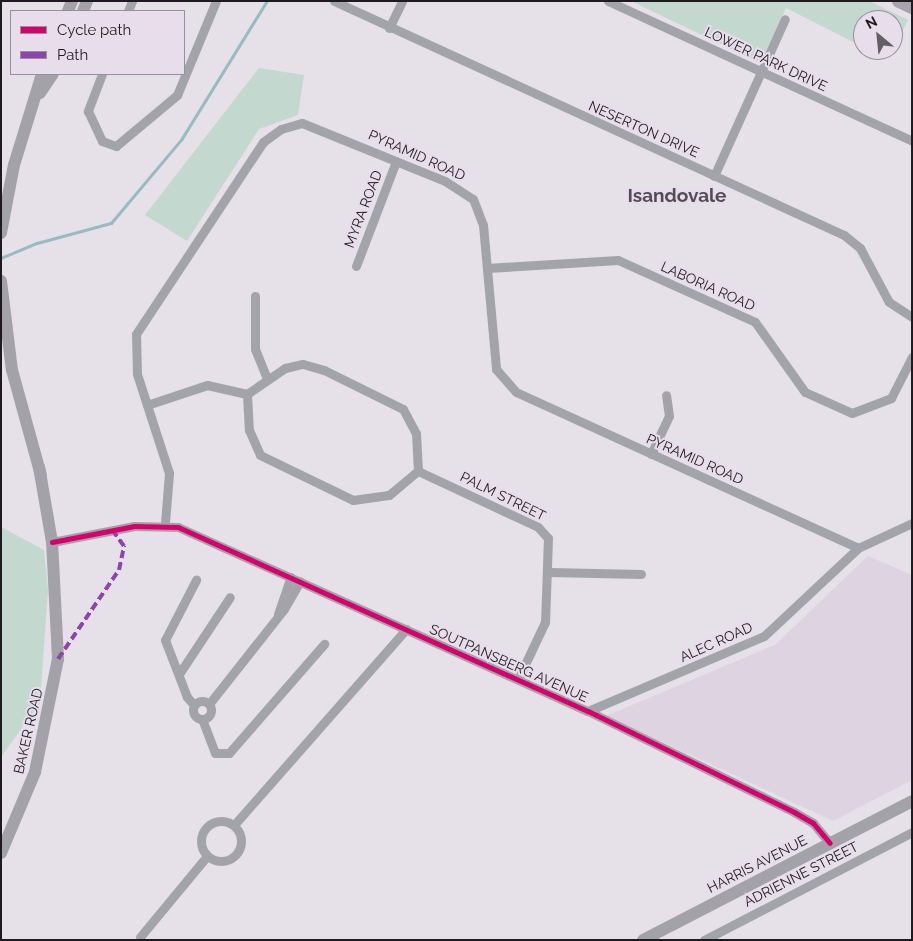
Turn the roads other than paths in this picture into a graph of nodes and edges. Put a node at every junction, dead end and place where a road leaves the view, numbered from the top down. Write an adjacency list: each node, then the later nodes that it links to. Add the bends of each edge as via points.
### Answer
1 (216, 1): 10 (street)
2 (334, 1): 8 (street, NESERTON DRIVE)
3 (402, 1): 8 (street)
4 (608, 1): 9 (street, LOWER PARK DRIVE)
5 (899, 1): 6 (main road)
6 (912, 8)
7 (785, 19): 9 (street)
8 (389, 28): 18 (street, NESERTON DRIVE)
9 (760, 72): 16 (street, LOWER PARK DRIVE); 18 (street)
10 (185, 74)
11 (42, 75): 15 (main road)
12 (52, 75): 15 (main road)
13 (102, 75): 14 (street, via 88,112 102,141 116,146 175,97)
14 (184, 75)
15 (32, 103): 19 (main road, via 8,188)
16 (912, 141)
17 (396, 161): 20 (street, MYRA ROAD); 21 (street, PYRAMID ROAD, via 473,199 481,213); 29 (street, PYRAMID ROAD, via 309,123 290,125 266,138 139,327 133,358)
18 (714, 176): 24 (street, NESERTON DRIVE, via 850,239 863,252 889,302)
19 (1, 233)
20 (356, 266)
21 (487, 268): 25 (street, LABORIA ROAD, via 618,260 756,322 805,392 852,413 891,398); 30 (street, PYRAMID ROAD, via 496,369 504,383)
22 (1, 281): 34 (main road, BAKER ROAD, via 12,370)
23 (255, 296): 26 (street, via 255,349)
24 (912, 317)
25 (912, 357)
26 (267, 379): 27 (street); 31 (street, via 294,365 313,366 394,402 413,423)
27 (247, 394): 29 (street, via 206,385); 31 (street, via 252,441 274,465 360,502 389,495)
28 (666, 396): 30 (street, via 669,416)
29 (147, 405): 33 (street, PYRAMID ROAD, via 169,473)
30 (652, 454): 35 (street, PYRAMID ROAD)
31 (418, 471): 36 (street, PALM STREET, via 541,529 549,542)
32 (912, 523): 35 (street)
33 (165, 524): 34 (street); 38 (street, SOUTPANSBERG AVENUE)
34 (56, 542): 53 (main road, BAKER ROAD, via 64,600 43,746)
35 (858, 548): 47 (street, ALEC ROAD, via 764,636)
36 (549, 572): 37 (street); 44 (street, PALM STREET, via 545,622)
37 (641, 574)
38 (296, 579): 41 (street, SOUTPANSBERG AVENUE); 45 (street, via 278,614)
39 (196, 580): 43 (street, via 166,634)
40 (230, 597): 43 (street)
41 (406, 629): 44 (street, SOUTPANSBERG AVENUE); 50 (street)
42 (324, 644): 48 (street, via 228,753 215,753)
43 (179, 674): 46 (street)
44 (518, 679): 47 (street, SOUTPANSBERG AVENUE)
45 (209, 704): 46 (street, via 201,701); 48 (street, via 210,715)
46 (194, 705): 48 (street, via 194,715)
47 (588, 711): 52 (street, SOUTPANSBERG AVENUE, via 794,812 813,823)
48 (202, 719)
49 (912, 801): 52 (main road, HARRIS AVENUE)
50 (234, 825): 54 (street, via 216,821 206,827 200,839); 54 (street, via 241,838 238,852 220,861)
51 (912, 832): 57 (street, ADRIENNE STREET)
52 (830, 843): 56 (main road, HARRIS AVENUE)
53 (2, 855)
54 (207, 856): 55 (street)
55 (140, 937)
56 (643, 940)
57 (704, 940)

